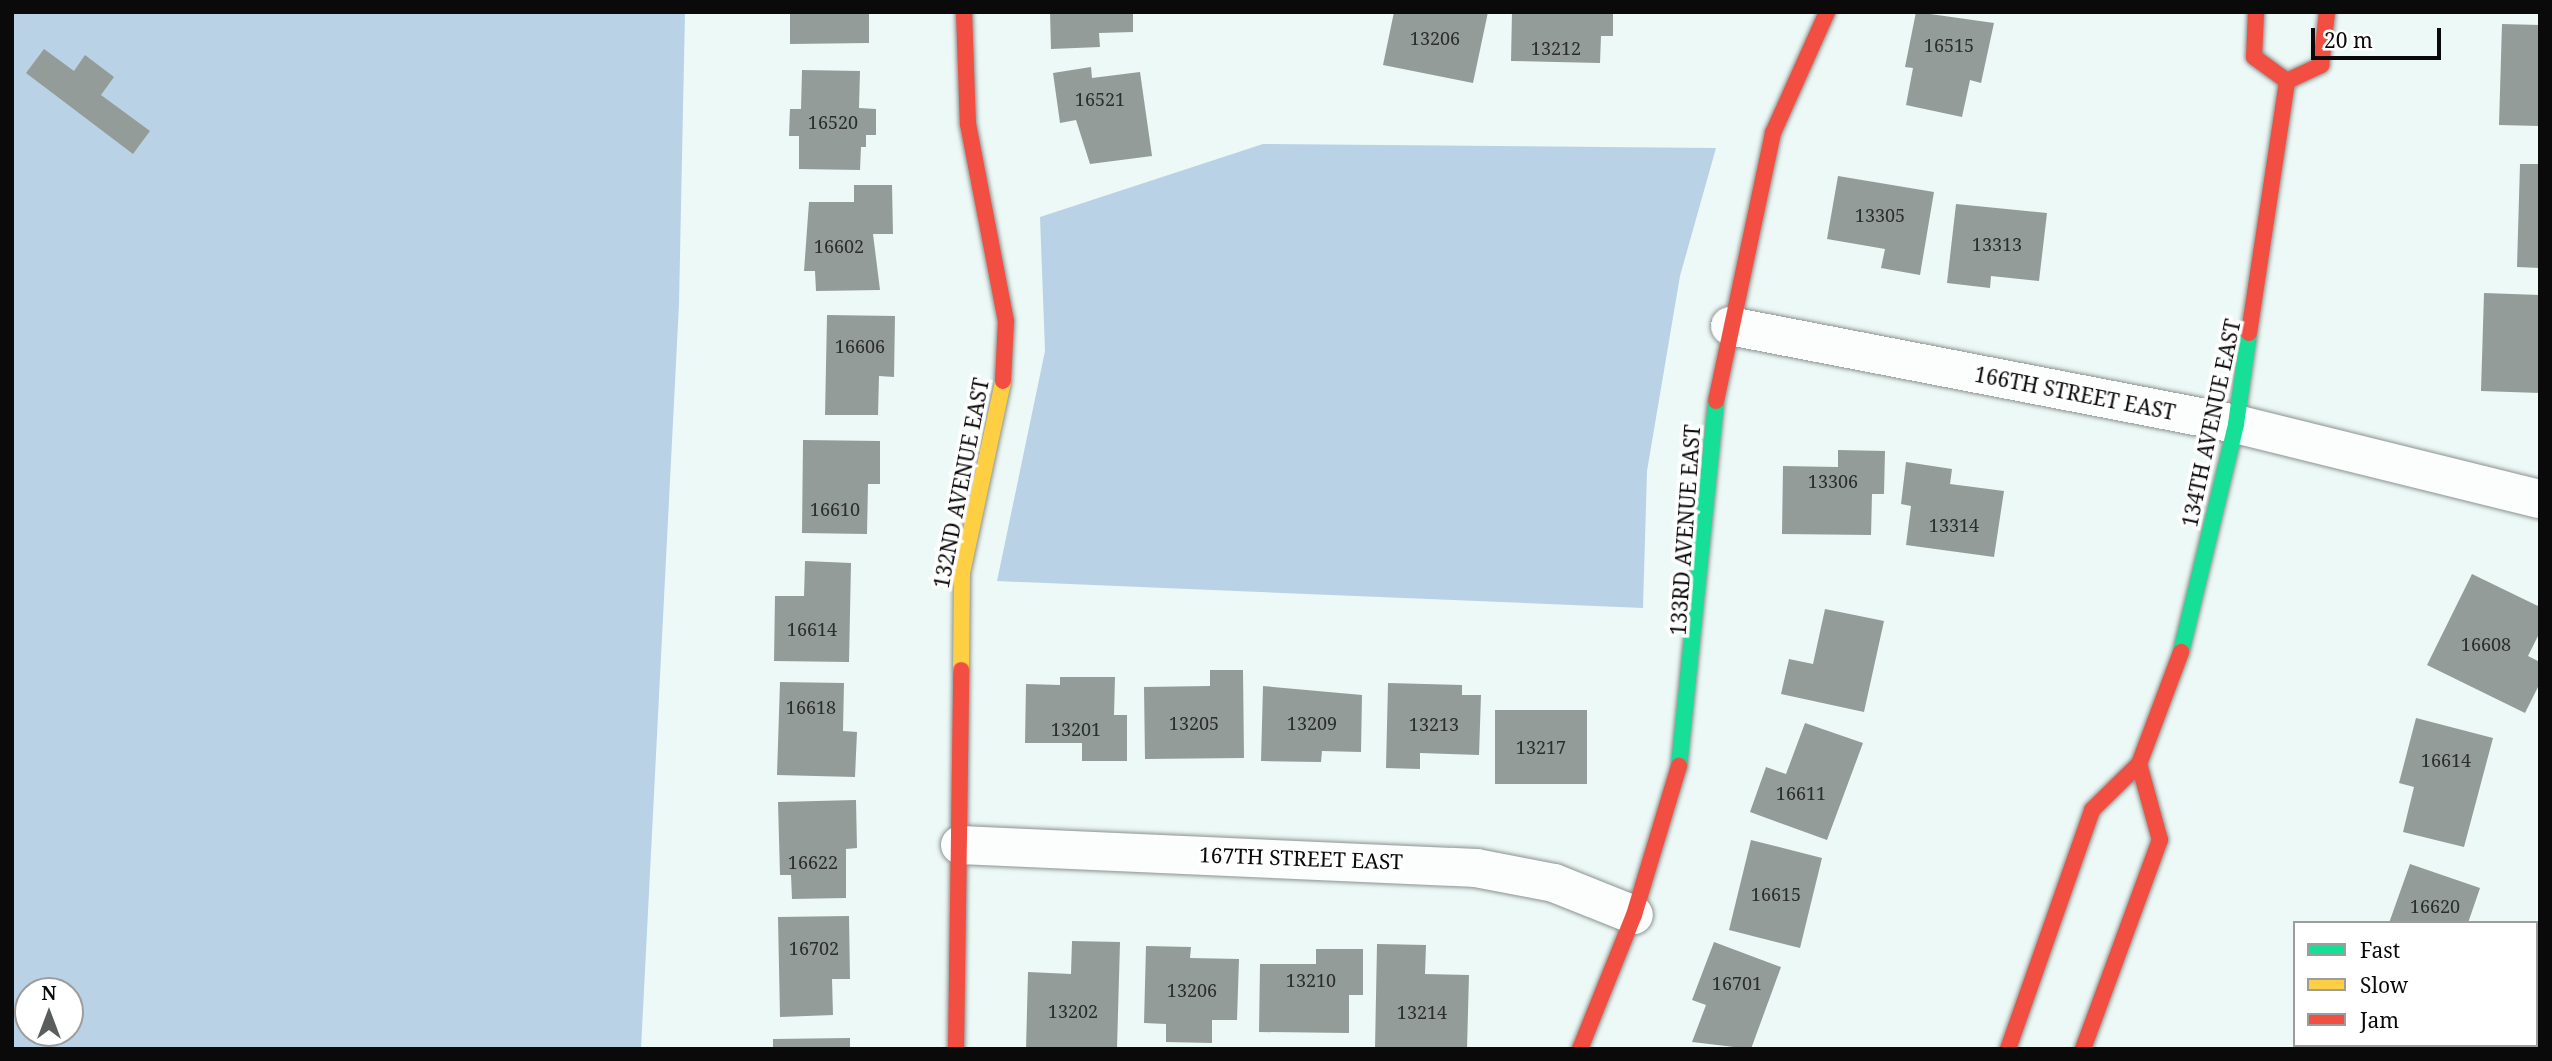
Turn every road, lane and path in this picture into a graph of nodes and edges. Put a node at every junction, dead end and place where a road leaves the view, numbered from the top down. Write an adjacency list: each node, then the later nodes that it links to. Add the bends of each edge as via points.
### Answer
1 (964, 12): 10 (street, 132ND AVENUE EAST, via 968,124 1006,321 991,443 962,573)
2 (1827, 12): 6 (street, 133RD AVENUE EAST, via 1773,133)
3 (2256, 12): 5 (street, via 2254,57)
4 (2327, 12): 5 (street, via 2321,65)
5 (2287, 81): 7 (street, 134TH AVENUE EAST)
6 (1730, 327): 7 (street, 166TH STREET EAST); 11 (street, 133RD AVENUE EAST, via 1716,405 1686,743)
7 (2236, 424): 8 (street, 166TH STREET EAST); 9 (street, 134TH AVENUE EAST, via 2174,682)
8 (2540, 499)
9 (2139, 764): 14 (street, 134TH AVENUE EAST, via 2092,810); 15 (street, via 2160,840)
10 (960, 845): 11 (street, 167TH STREET EAST, via 1476,868 1554,883); 12 (street, 132ND AVENUE EAST)
11 (1634, 915): 13 (street, 133RD AVENUE EAST)
12 (956, 1049)
13 (1580, 1049)
14 (2008, 1049)
15 (2083, 1049)

